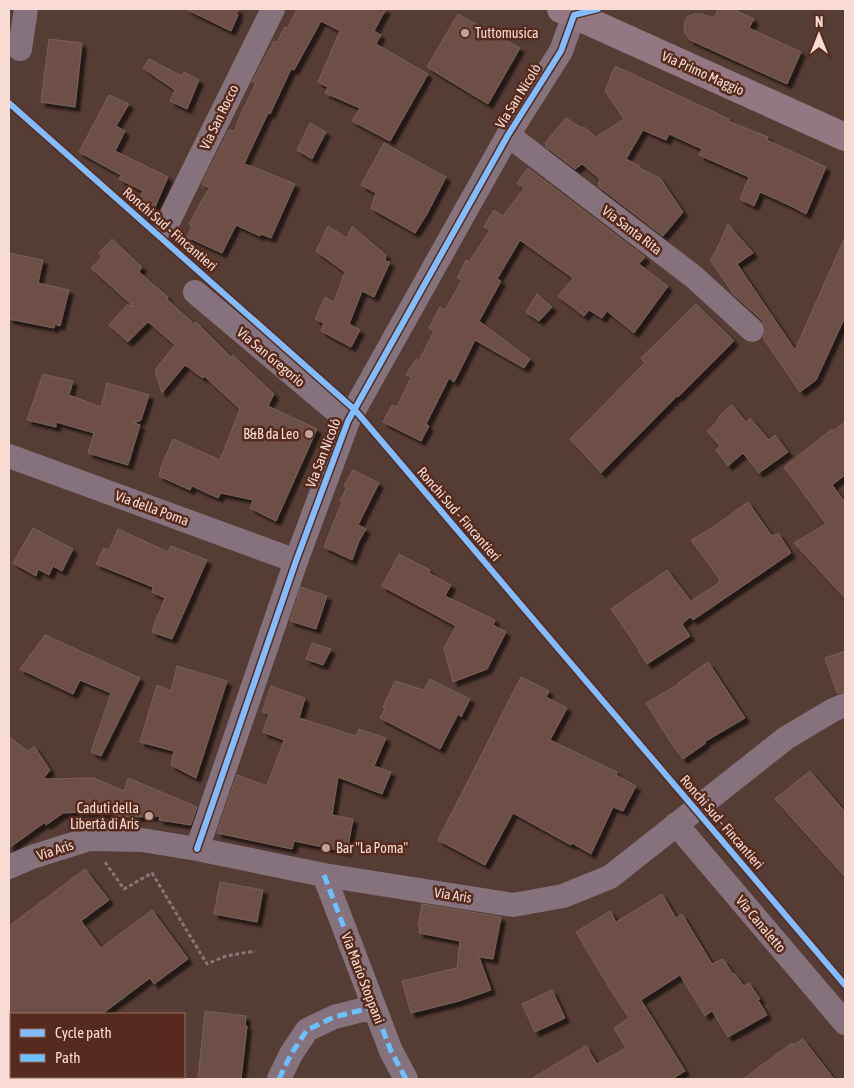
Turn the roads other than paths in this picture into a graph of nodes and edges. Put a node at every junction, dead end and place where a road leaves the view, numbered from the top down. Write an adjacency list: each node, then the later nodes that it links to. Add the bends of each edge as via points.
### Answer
1 (26, 9): 4 (street)
2 (273, 9): 7 (street, Via San Rocco)
3 (567, 12): 5 (street, Via San Nicolò, via 561,51); 6 (main road, Via Primo Maggio)
4 (20, 49)
5 (508, 135): 9 (street, Via Santa Rita, via 694,278); 10 (street, Via San Nicolò)
6 (845, 138)
7 (166, 226)
8 (195, 292): 10 (street, Via San Gregorio)
9 (752, 330)
10 (348, 421): 12 (street, Via San Nicolò)
11 (9, 456): 12 (street, Via della Poma)
12 (296, 561): 15 (street, Via San Nicolò)
13 (845, 705): 14 (street, Via Aris, via 786,738)
14 (676, 824): 17 (street, Via Aris, via 610,876 563,896 513,905); 19 (street, Via Canaletto)
15 (197, 849): 16 (street, Via Aris, via 142,840 89,839 32,857); 17 (street, Via Aris)
16 (9, 868)
17 (324, 876): 18 (street, Via Mario Stoppani)
18 (374, 1007): 20 (street, via 334,1018 307,1030 290,1054); 21 (street, Via Mario Stoppani)
19 (845, 1023)
20 (279, 1079)
21 (406, 1079)

